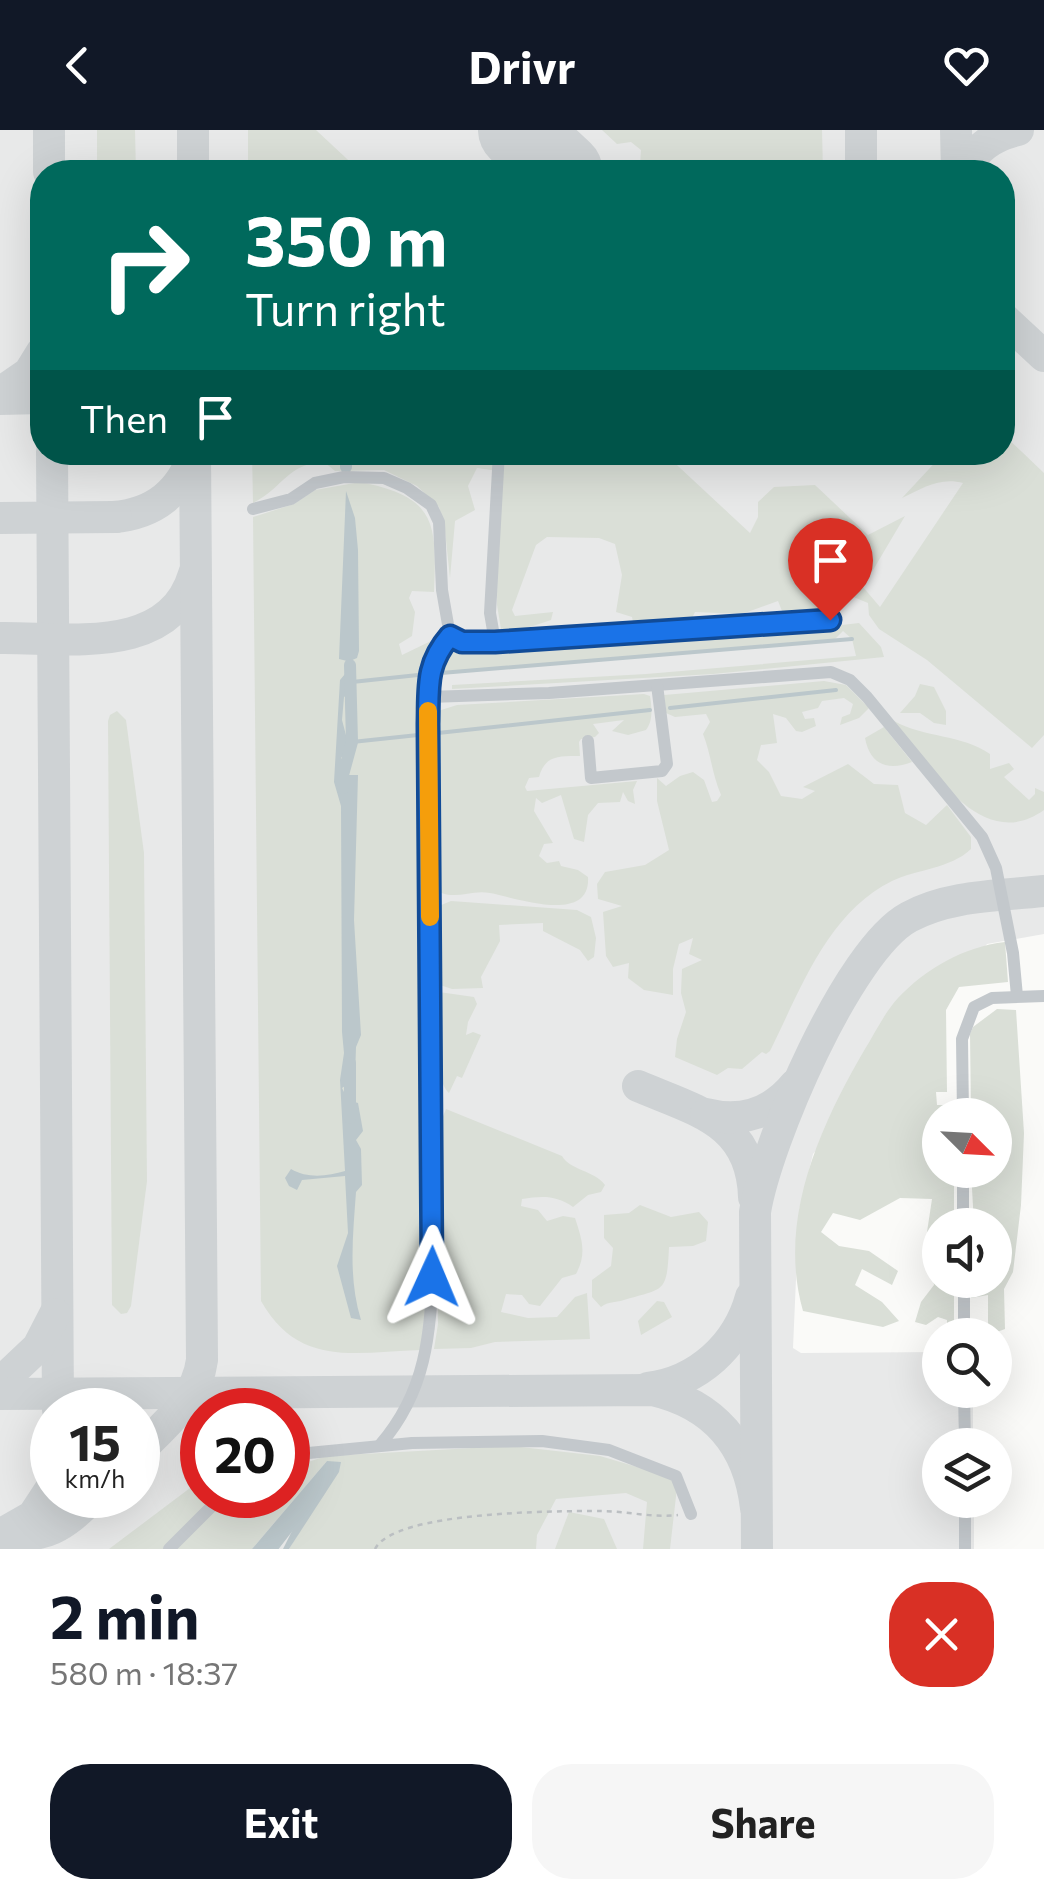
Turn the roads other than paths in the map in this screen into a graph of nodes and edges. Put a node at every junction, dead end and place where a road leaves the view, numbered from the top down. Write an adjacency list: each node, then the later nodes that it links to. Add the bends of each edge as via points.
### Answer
1 (498, 465): 5 (lane, via 490,613)
2 (253, 509): 4 (lane, via 344,477 384,478 408,488 430,505 438,522)
3 (830, 620): 5 (lane)
4 (450, 636): 5 (lane); 7 (lane, via 435,652)
5 (495, 642)
6 (656, 685): 7 (lane); 8 (lane, via 667,764 662,772 590,778); 9 (lane, via 831,672 850,680 982,837 996,868)
7 (428, 697): 12 (lane, via 430,1331 402,1420)
8 (588, 741)
9 (1017, 996): 10 (lane); 11 (lane, via 982,1001 968,1017)
10 (1044, 996)
11 (963, 1098)
12 (380, 1446): 13 (lane); 14 (lane, via 496,1440 609,1450 676,1476)
13 (310, 1453)
14 (690, 1514)
15 (200, 1518): 17 (lane)
16 (965, 1518): 18 (lane)
17 (169, 1549)
18 (966, 1549)

